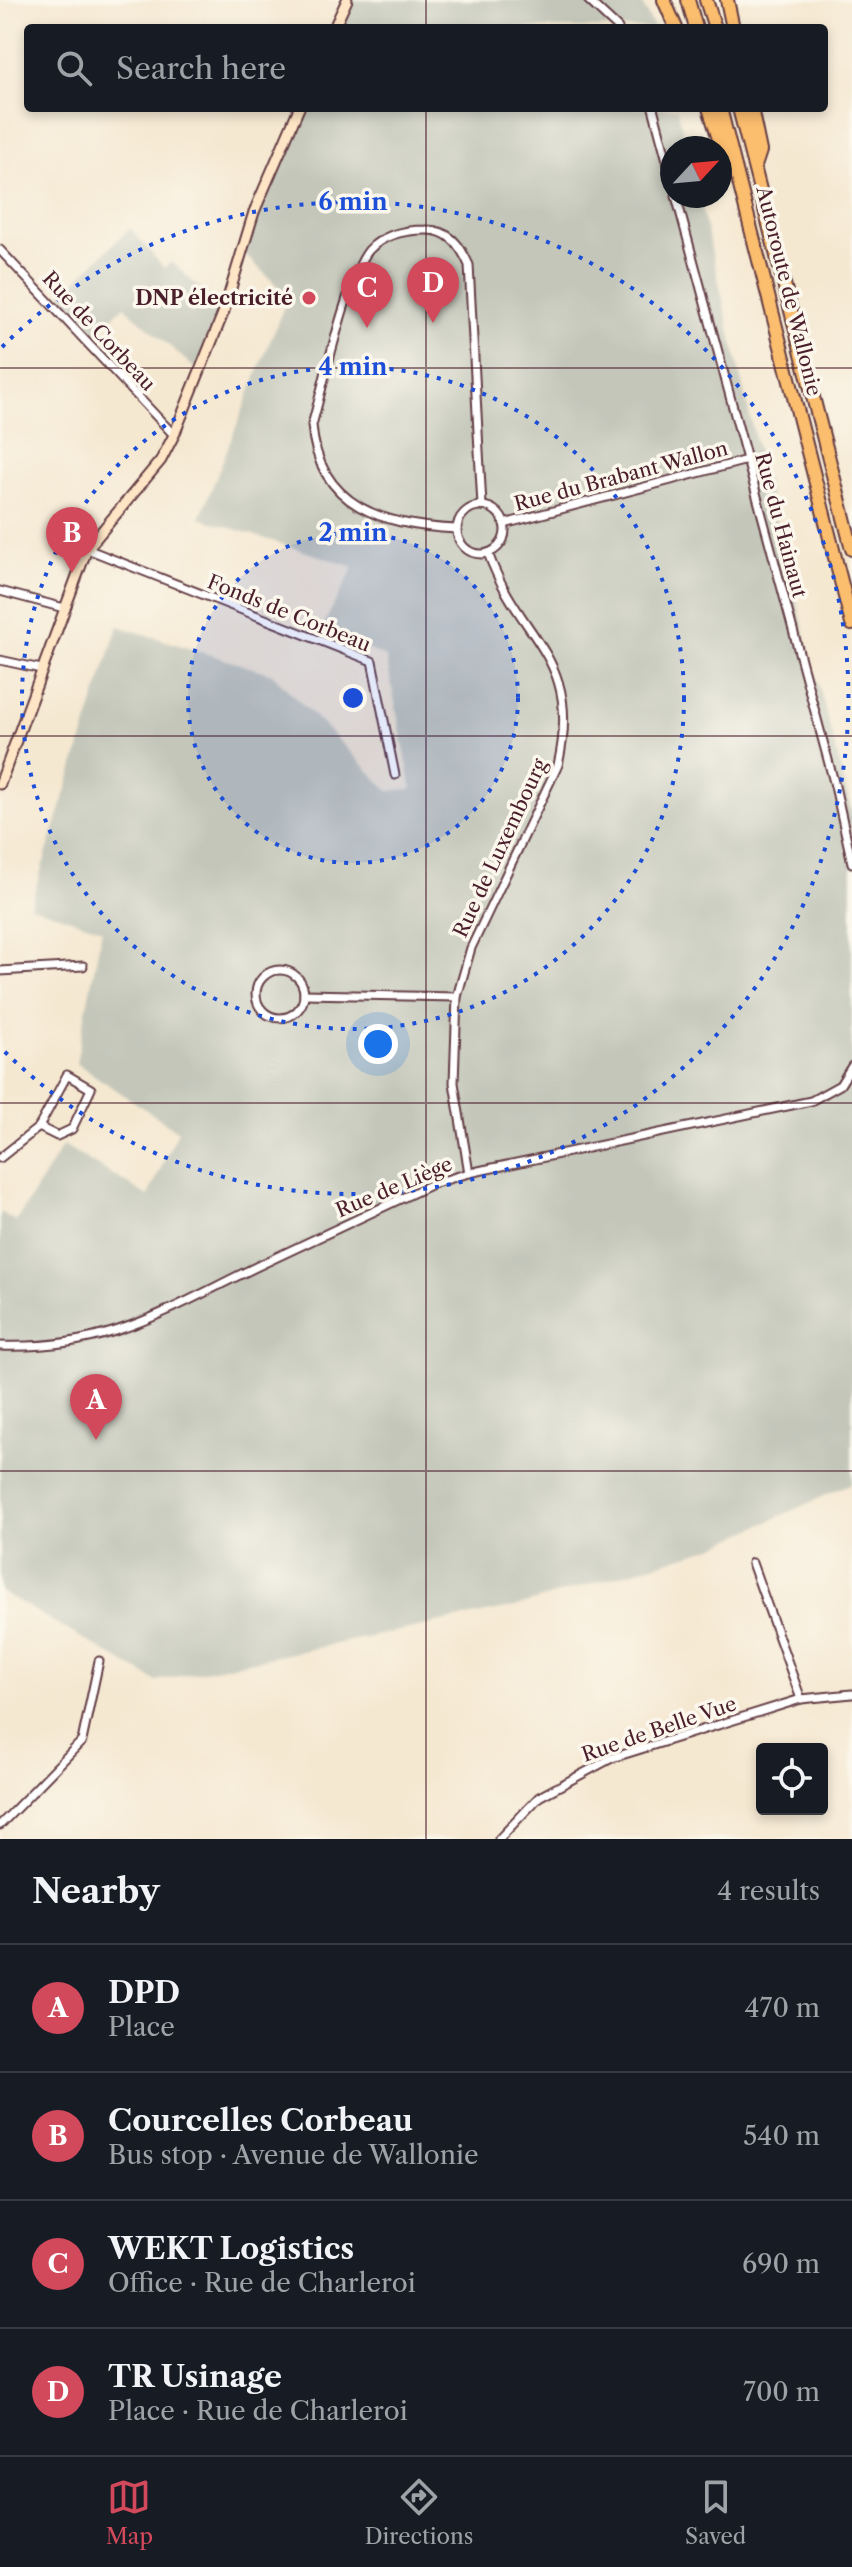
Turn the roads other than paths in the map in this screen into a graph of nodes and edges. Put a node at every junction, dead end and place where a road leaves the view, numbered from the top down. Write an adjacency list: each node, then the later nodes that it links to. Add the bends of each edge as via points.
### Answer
1 (347, 0): 7 (street)
2 (588, 0): 8 (street)
3 (664, 0): 9 (highway)
4 (688, 0): 10 (highway)
5 (706, 0): 11 (highway)
6 (727, 0): 12 (highway)
7 (336, 24)
8 (614, 24)
9 (674, 24)
10 (695, 24)
11 (714, 24)
12 (732, 24)
13 (297, 112): 24 (street, via 254,212 224,311)
14 (654, 112): 19 (street)
15 (710, 112): 21 (highway, via 730,174)
16 (721, 112): 21 (highway, Autoroute de Wallonie)
17 (740, 112): 20 (highway, Autoroute de Wallonie)
18 (752, 112): 20 (highway, via 760,151)
19 (660, 136)
20 (755, 166): 30 (highway, Autoroute de Wallonie)
21 (743, 193): 34 (highway, Autoroute de Wallonie)
22 (679, 208): 25 (street, Rue du Hainaut)
23 (0, 250): 24 (street, Rue de Corbeau)
24 (174, 435): 29 (street, via 161,460)
25 (747, 460): 27 (street, Rue du Brabant Wallon); 39 (street, Rue du Hainaut)
26 (482, 506): 27 (street, via 496,512); 28 (street, via 468,510); 28 (street, via 469,265 460,244 437,229 391,234 370,250 356,274 312,425 314,452 331,483 359,506 386,520)
27 (504, 524): 31 (street, via 504,539)
28 (457, 529): 31 (street, via 466,549)
29 (87, 549): 33 (street); 37 (street, Fonds de Corbeau, via 372,661)
30 (852, 549)
31 (488, 553): 43 (street, Rue de Luxembourg, via 499,581 557,673 566,706 565,733 558,765 471,948)
32 (0, 591): 33 (street)
33 (64, 608): 36 (street)
34 (852, 624)
35 (0, 660): 36 (street)
36 (41, 669): 38 (street)
37 (395, 775)
38 (0, 784)
39 (852, 863)
40 (83, 966): 41 (street)
41 (0, 971)
42 (304, 994): 42 (street, via 298,979 277,970 263,976 256,990 259,1006 277,1018 296,1012); 43 (street)
43 (457, 997): 47 (street, Rue de Luxembourg, via 454,1083)
44 (852, 1066): 47 (street, Rue de Liège, via 840,1085 811,1101)
45 (39, 1127): 45 (street, via 64,1135 91,1089 67,1075); 46 (street)
46 (0, 1158)
47 (469, 1173): 48 (street, Rue de Liège, via 424,1188 152,1320 100,1338 43,1347)
48 (0, 1346)
49 (752, 1563): 52 (street)
50 (99, 1661): 53 (street, via 82,1741)
51 (852, 1694): 52 (street, Rue de Belle Vue)
52 (801, 1699): 54 (street, Rue de Belle Vue, via 586,1769 539,1797)
53 (0, 1825)
54 (499, 1839)

